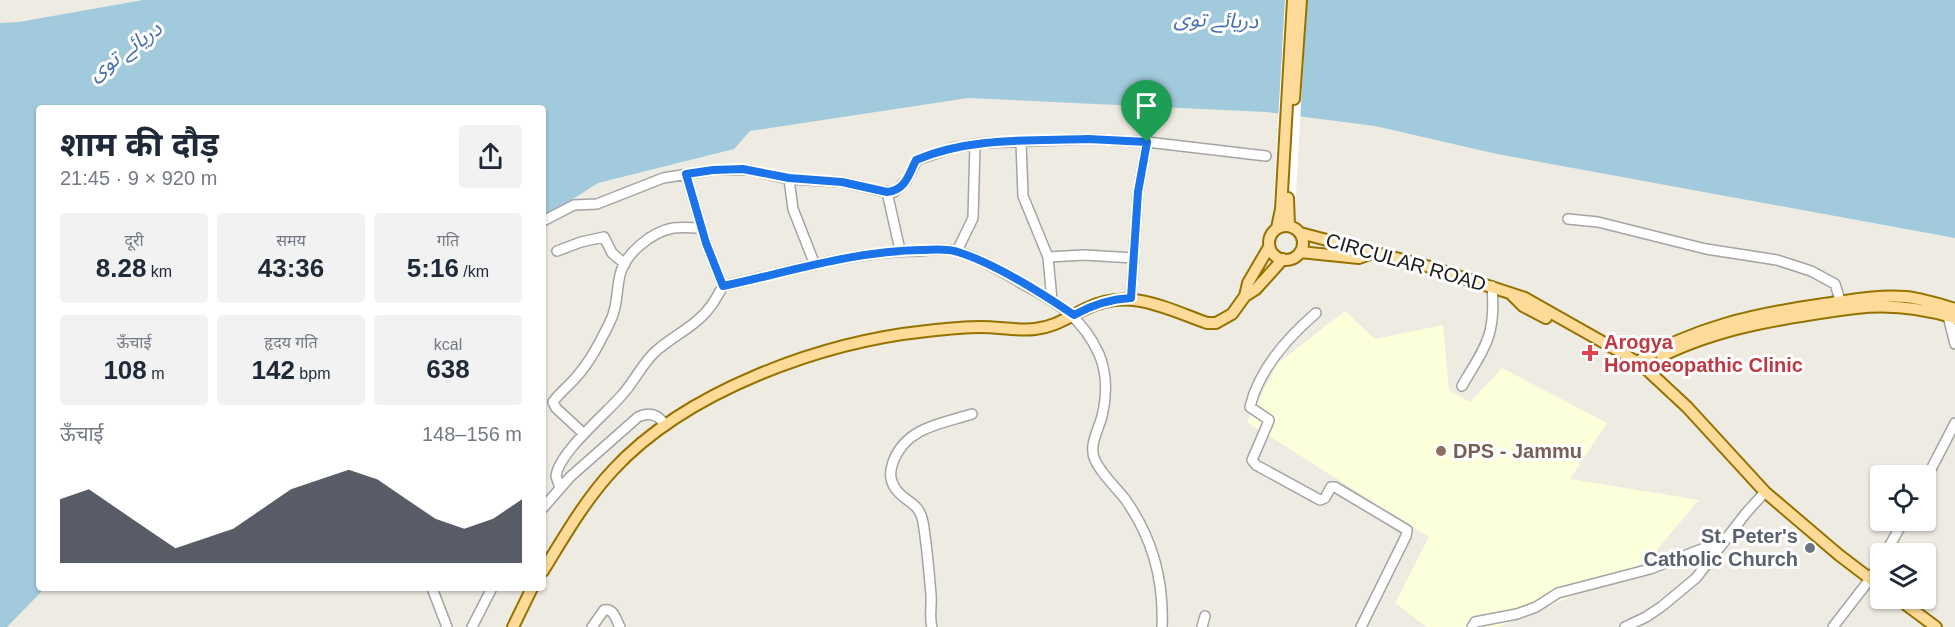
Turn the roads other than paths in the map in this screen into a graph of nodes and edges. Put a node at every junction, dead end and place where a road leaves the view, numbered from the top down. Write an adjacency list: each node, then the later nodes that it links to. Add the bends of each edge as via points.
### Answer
1 (1293, 0): 10 (main road)
2 (1301, 0): 10 (main road)
3 (1020, 142): 4 (street); 5 (street); 23 (street, via 1023,196)
4 (1147, 142): 6 (street); 24 (street, via 1138,192)
5 (975, 144): 9 (street, via 916,160 902,186); 20 (street, via 973,218)
6 (1266, 156)
7 (686, 174): 8 (street, via 743,169); 11 (street, via 650,182 597,204 574,205); 14 (street)
8 (789, 178): 9 (street, via 842,182); 27 (street, via 793,209)
9 (887, 192): 18 (street)
10 (1284, 209): 13 (main road); 15 (main road)
11 (546, 219)
12 (1568, 219): 33 (street, via 1777,260 1827,278 1839,289)
13 (1289, 226): 15 (main road); 16 (main road)
14 (701, 228): 26 (street, via 665,231 635,250); 28 (street)
15 (1277, 228): 17 (main road, via 1269,239)
16 (1300, 233): 21 (main road); 22 (main road, CIRCULAR ROAD)
17 (1269, 247): 25 (main road); 30 (main road, via 1248,283)
18 (900, 250): 20 (street); 27 (street)
19 (557, 251): 26 (street, via 604,237 612,253)
20 (957, 251): 32 (street)
21 (1300, 252): 22 (main road, via 1359,258); 25 (main road)
22 (1372, 253): 29 (main road, CIRCULAR ROAD)
23 (1048, 257): 24 (street); 32 (street)
24 (1134, 258): 31 (street)
25 (1283, 259): 30 (main road)
26 (624, 264): 43 (street, via 614,315 579,375 553,402)
27 (815, 266): 28 (street)
28 (723, 286): 43 (street, via 700,318 654,352 622,396)
29 (1492, 286): 38 (main road, CIRCULAR ROAD); 39 (street, via 1494,317 1490,336)
30 (1245, 296): 31 (main road, via 1232,314 1216,323)
31 (1131, 298): 36 (main road, via 1102,302)
32 (1052, 300): 36 (street)
33 (1842, 306): 35 (main road, via 1872,297 1906,297); 38 (main road, via 1771,311 1731,321 1671,344)
34 (1316, 313): 64 (street, via 1286,340 1260,379 1250,408 1269,420 1252,460 1320,500 1335,487 1407,530)
35 (1952, 314): 37 (street)
36 (1074, 315): 42 (main road, via 1061,323 1035,329 946,329 849,345 745,382); 62 (street, via 1092,340 1104,372 1105,399 1093,446 1095,460 1126,500 1149,541 1161,582)
37 (1955, 344)
38 (1637, 366): 46 (main road, CIRCULAR ROAD, via 1657,378 1687,407)
39 (1462, 386)
40 (972, 414): 61 (street, via 911,435 898,450 890,471 894,487 920,512)
41 (1955, 423): 44 (street)
42 (665, 425): 45 (street, via 655,416 638,417); 49 (main road, via 628,455 598,487)
43 (584, 434): 45 (street, via 557,471)
44 (1933, 465)
45 (560, 488): 47 (street)
46 (1765, 492): 48 (street); 50 (main road, CIRCULAR ROAD)
47 (546, 504)
48 (1721, 545): 65 (street, via 1558,593 1517,615 1475,622); 66 (street, via 1703,571 1687,585 1646,617)
49 (546, 566)
50 (1870, 579): 67 (street)
51 (433, 591): 56 (street)
52 (490, 591): 57 (street)
53 (531, 591): 58 (main road)
54 (1912, 609): 68 (main road)
55 (1205, 616): 63 (street)
56 (447, 627)
57 (472, 627)
58 (513, 627)
59 (592, 627): 60 (street, via 608,609)
60 (620, 627)
61 (932, 627)
62 (1162, 627)
63 (1202, 627)
64 (1361, 627)
65 (1472, 627)
66 (1625, 627)
67 (1833, 627)
68 (1936, 627)

